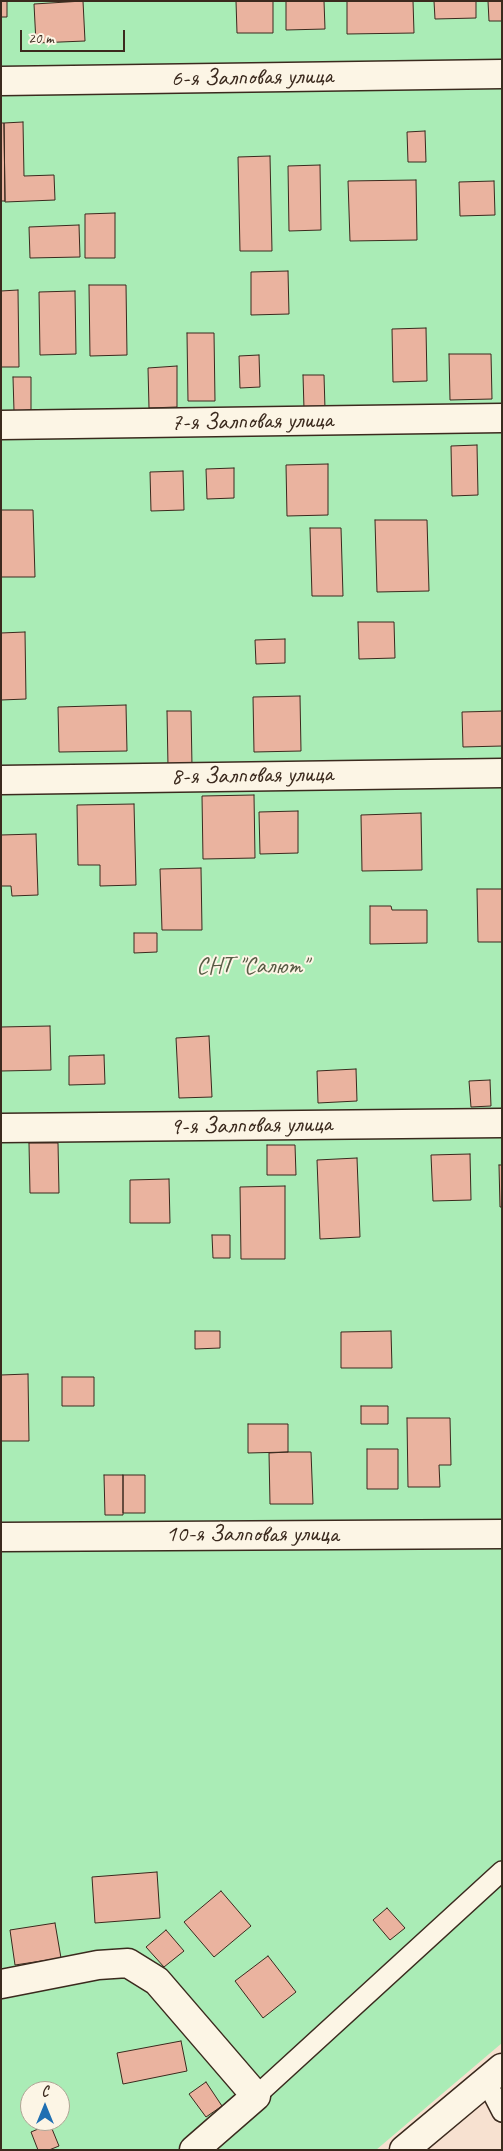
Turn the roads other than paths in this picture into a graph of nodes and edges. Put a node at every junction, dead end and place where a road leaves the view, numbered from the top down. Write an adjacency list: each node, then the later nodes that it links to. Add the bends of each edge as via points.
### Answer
1 (502, 74): 2 (street, 6-я Залповая улица)
2 (1, 81)
3 (502, 418): 4 (street, 7-я Залповая улица)
4 (1, 425)
5 (502, 773): 6 (street, 8-я Залповая улица)
6 (1, 780)
7 (502, 1123): 8 (street, 9-я Залповая улица)
8 (1, 1128)
9 (502, 1534): 10 (street, 10-я Залповая улица)
10 (1, 1537)
11 (502, 1871): 14 (lane)
12 (1, 1984): 14 (street, via 98,1965 128,1963 157,1981)
13 (494, 2075): 15 (lane); 17 (street)
14 (256, 2096): 16 (street)
15 (502, 2112)
16 (194, 2150)
17 (404, 2150)

